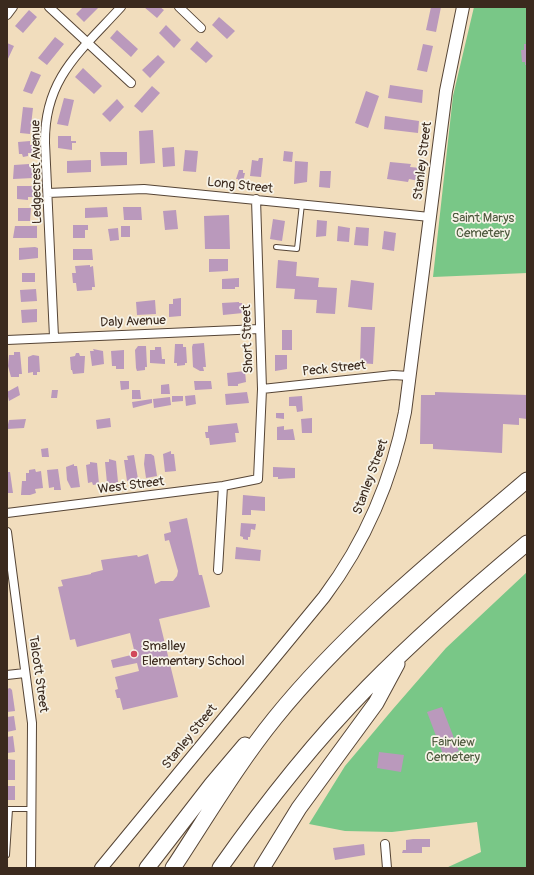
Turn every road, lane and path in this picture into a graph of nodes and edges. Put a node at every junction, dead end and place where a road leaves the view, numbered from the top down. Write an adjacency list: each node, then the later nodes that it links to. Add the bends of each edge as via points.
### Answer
1 (13, 7): 6 (street)
2 (49, 7): 8 (street)
3 (121, 7): 8 (street, Ledgecrest Avenue)
4 (179, 7): 7 (street)
5 (463, 7): 13 (main road, Stanley Street, via 448,77)
6 (7, 15)
7 (201, 28)
8 (88, 43): 9 (street); 10 (street, Ledgecrest Avenue, via 64,70 50,101 45,134)
9 (131, 83)
10 (48, 193): 11 (street, Long Street, via 144,188); 16 (street, Ledgecrest Avenue)
11 (256, 199): 12 (street, Long Street); 15 (street, Short Street)
12 (302, 204): 13 (street, Long Street); 14 (lane, via 297,250)
13 (430, 217): 18 (main road, Stanley Street)
14 (276, 247)
15 (260, 329): 16 (street, Daly Avenue); 19 (street, Short Street)
16 (54, 337): 17 (street, Daly Avenue)
17 (7, 340)
18 (409, 376): 19 (street, Peck Street, via 393,375); 36 (main road, Stanley Street, via 401,431 389,474 371,519 344,568 314,609)
19 (262, 389): 20 (street, Short Street)
20 (258, 479): 22 (street, West Street)
21 (527, 480): 30 (highway, via 393,595 339,648)
22 (223, 486): 23 (street, West Street); 26 (street)
23 (7, 513)
24 (7, 532): 28 (street, Talcott Street)
25 (527, 543): 27 (highway)
26 (218, 570)
27 (402, 653): 39 (highway, via 347,709 290,774); 40 (highway, via 376,703 303,802)
28 (25, 673): 29 (street); 32 (street, Talcott Street, via 32,723)
29 (7, 675)
30 (278, 714): 37 (highway, via 228,765); 38 (highway, via 234,774)
31 (8, 809): 32 (lane); 34 (lane)
32 (31, 809): 35 (street, Talcott Street)
33 (385, 844): 41 (street)
34 (7, 856)
35 (31, 868)
36 (101, 868)
37 (147, 868)
38 (173, 868)
39 (220, 868)
40 (262, 868)
41 (387, 868)

